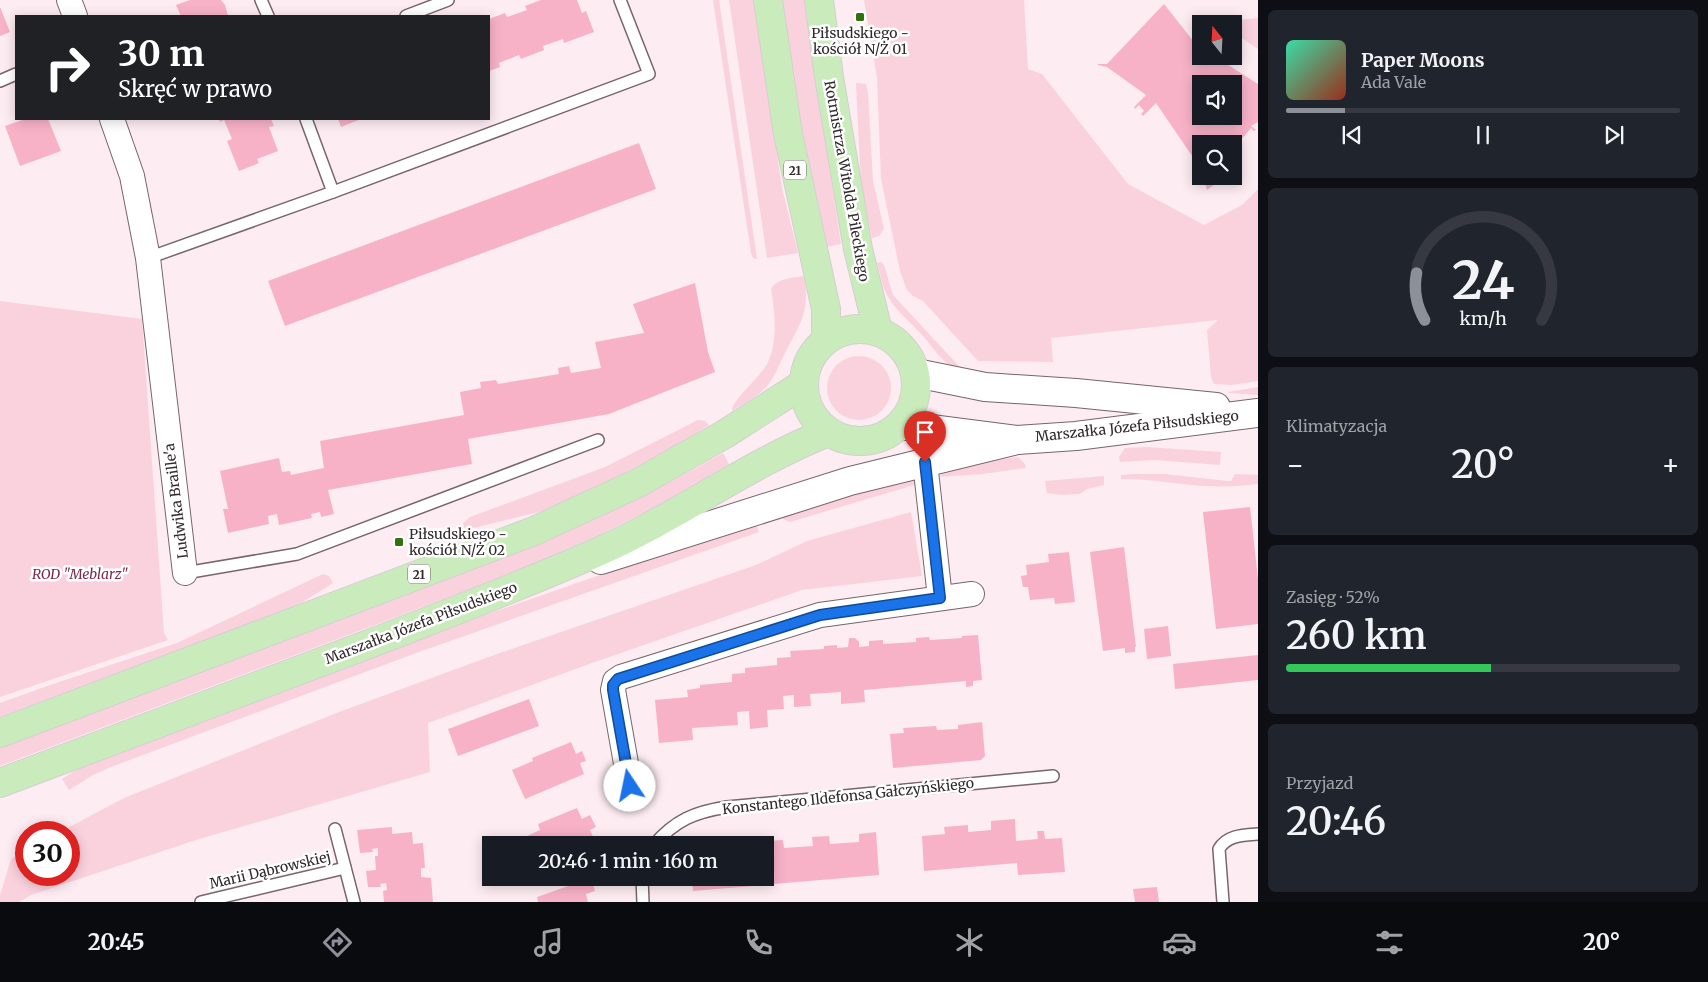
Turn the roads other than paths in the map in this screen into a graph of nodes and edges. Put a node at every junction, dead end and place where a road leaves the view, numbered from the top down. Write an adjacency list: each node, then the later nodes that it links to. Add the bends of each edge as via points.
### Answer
1 (69, 0): 7 (street)
2 (261, 0): 8 (lane)
3 (448, 0): 9 (lane)
4 (620, 0): 14 (lane, via 649,74)
5 (768, 0): 17 (main road, 21, via 788,134 826,309)
6 (819, 0): 16 (main road, Rotmistrza Witolda Pileckiego, via 858,249)
7 (75, 15)
8 (268, 15)
9 (409, 15)
10 (15, 74): 11 (lane)
11 (0, 80)
12 (112, 120): 15 (street, Ludwika Braille'a, via 132,176)
13 (306, 120): 14 (lane)
14 (333, 192): 15 (lane)
15 (148, 258): 26 (street, Ludwika Braille'a)
16 (878, 331): 17 (main road, via 860,328 842,331); 18 (main road, via 902,347)
17 (826, 339): 19 (main road, via 814,351 806,367)
18 (916, 373): 20 (street, Marszałka Józefa Piłsudskiego, via 985,387); 21 (main road, via 916,392 911,409)
19 (803, 384): 22 (main road, via 810,411); 30 (main road, 21, via 725,434 638,483 534,531)
20 (1256, 413): 24 (street, Marszałka Józefa Piłsudskiego, via 1076,436)
21 (900, 425): 22 (main road, via 884,436 866,441 846,440); 24 (street, Marszałka Józefa Piłsudskiego)
22 (828, 432): 27 (main road, Marszałka Józefa Piłsudskiego, via 742,473 602,551)
23 (598, 440): 26 (lane, Ludwika Braille'a, via 297,554)
24 (1017, 440): 25 (street)
25 (925, 462): 27 (street, via 850,481); 29 (street)
26 (185, 573)
27 (518, 586): 32 (main road, Marszałka Józefa Piłsudskiego)
28 (972, 594): 29 (street)
29 (940, 598): 33 (street, via 820,615 618,679 613,690)
30 (0, 733)
31 (1053, 776): 36 (lane, Konstantego Ildefonsa Gałczyńskiego, via 727,806 685,819)
32 (0, 783)
33 (630, 786)
34 (335, 829): 37 (lane, Marii Dąbrowskiej)
35 (1258, 834): 42 (lane, via 1233,837 1218,848)
36 (662, 836)
37 (345, 868): 39 (lane, Marii Dąbrowskiej); 40 (lane, Marii Dąbrowskiej)
38 (642, 886): 41 (lane)
39 (201, 902)
40 (354, 902)
41 (643, 902)
42 (1223, 902)

